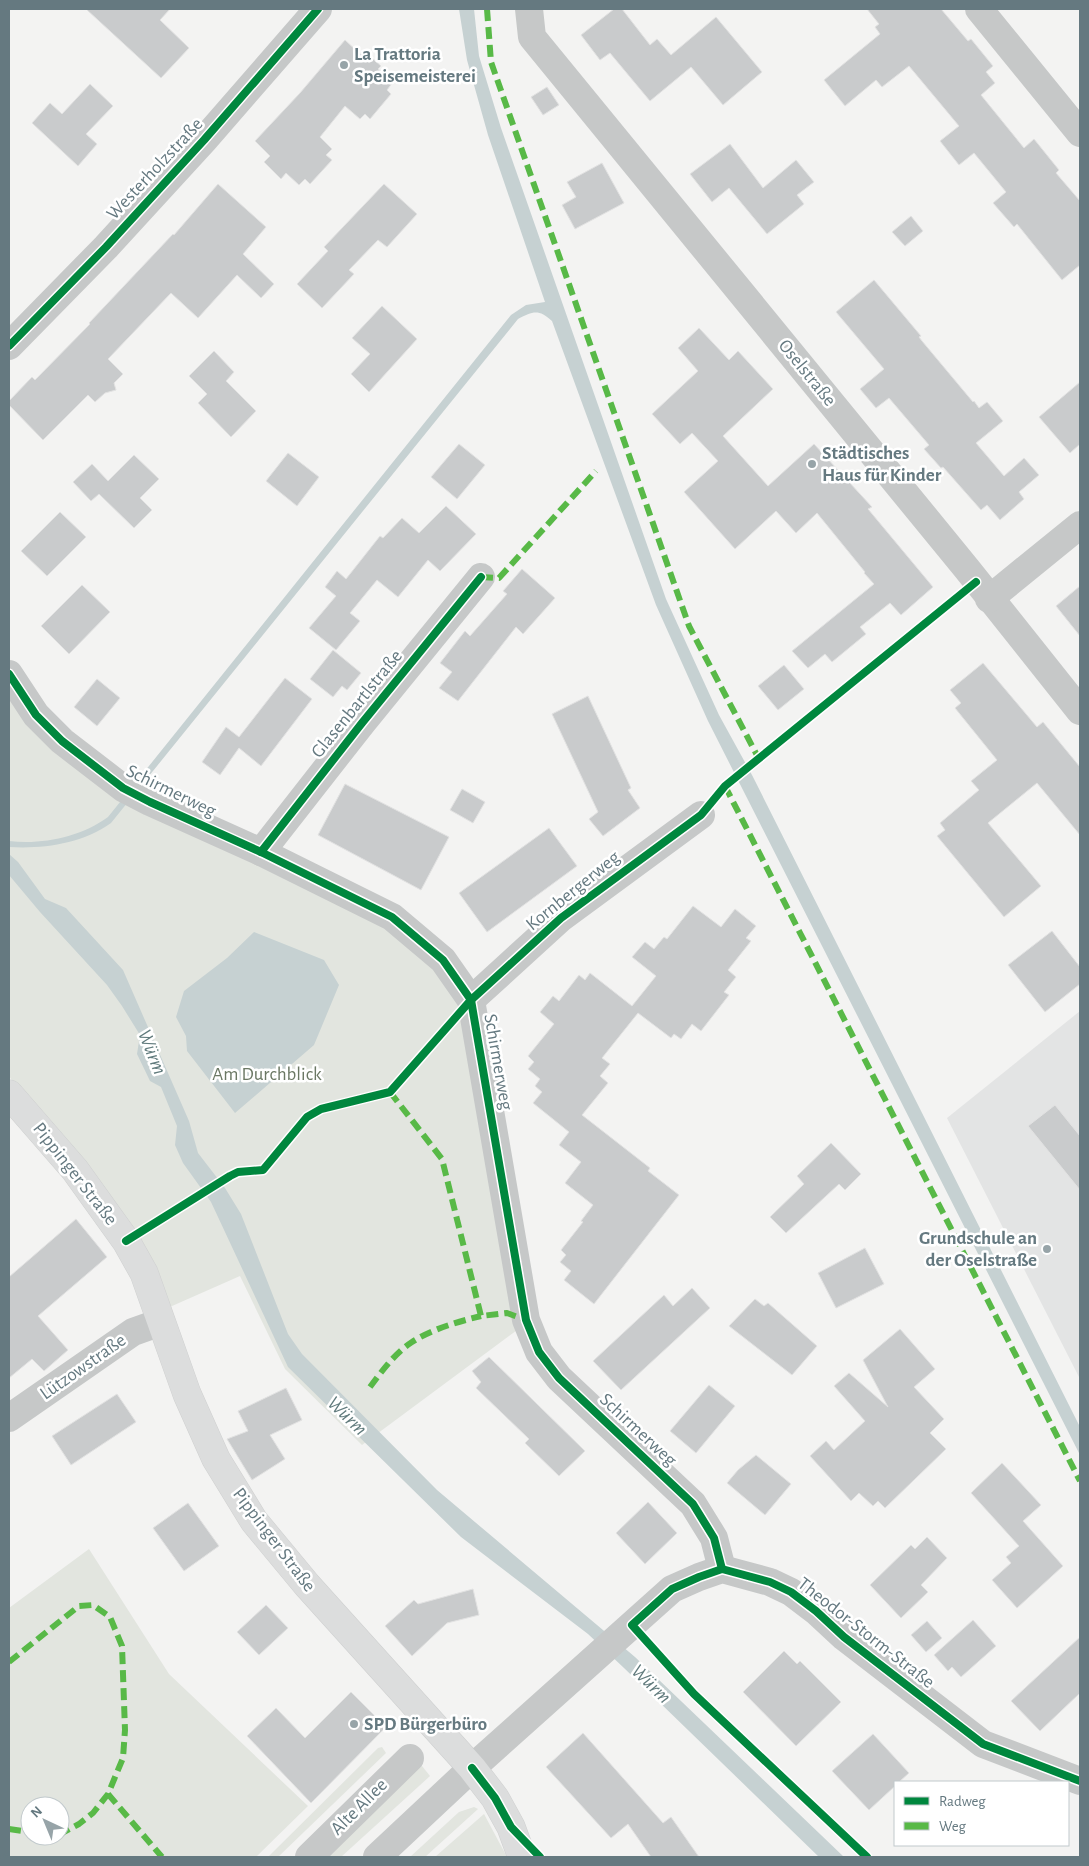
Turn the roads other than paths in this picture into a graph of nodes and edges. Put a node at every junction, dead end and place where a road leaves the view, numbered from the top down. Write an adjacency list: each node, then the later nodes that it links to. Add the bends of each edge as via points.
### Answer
1 (318, 9): 5 (street, Westerholzstraße, via 106,247)
2 (529, 9): 8 (street, Oselstraße, via 532,37)
3 (979, 9): 4 (street)
4 (1080, 133)
5 (9, 346)
6 (1080, 526): 8 (street)
7 (481, 577): 12 (street, Glasenbartlstraße)
8 (989, 599): 10 (street, Oselstraße)
9 (9, 674): 12 (street, Schirmerweg, via 36,715 62,741 123,788)
10 (1080, 711)
11 (701, 815): 13 (street, Kornbergerweg, via 561,918)
12 (261, 852): 13 (street, Schirmerweg, via 392,917 443,960)
13 (471, 1000): 17 (street, Schirmerweg, via 526,1320 539,1352 560,1378 694,1504 714,1538)
14 (9, 1094): 15 (main road, Pippinger Straße, via 75,1170 126,1242 144,1273)
15 (161, 1322): 16 (street, Lützowstraße, via 133,1332); 19 (main road, Pippinger Straße, via 187,1394 216,1459 254,1521 307,1585)
16 (9, 1418)
17 (722, 1569): 19 (street, via 672,1589); 20 (street, Theodor-Storm-Straße, via 770,1582 791,1592 983,1744)
18 (410, 1758): 22 (street, Alte Allee)
19 (472, 1768): 21 (main road, Pippinger Straße, via 495,1798); 23 (street)
20 (1080, 1781)
21 (511, 1827): 24 (main road, Pippinger Straße); 25 (main road, Pippinger Straße)
22 (309, 1857)
23 (377, 1857)
24 (522, 1857)
25 (540, 1857)

